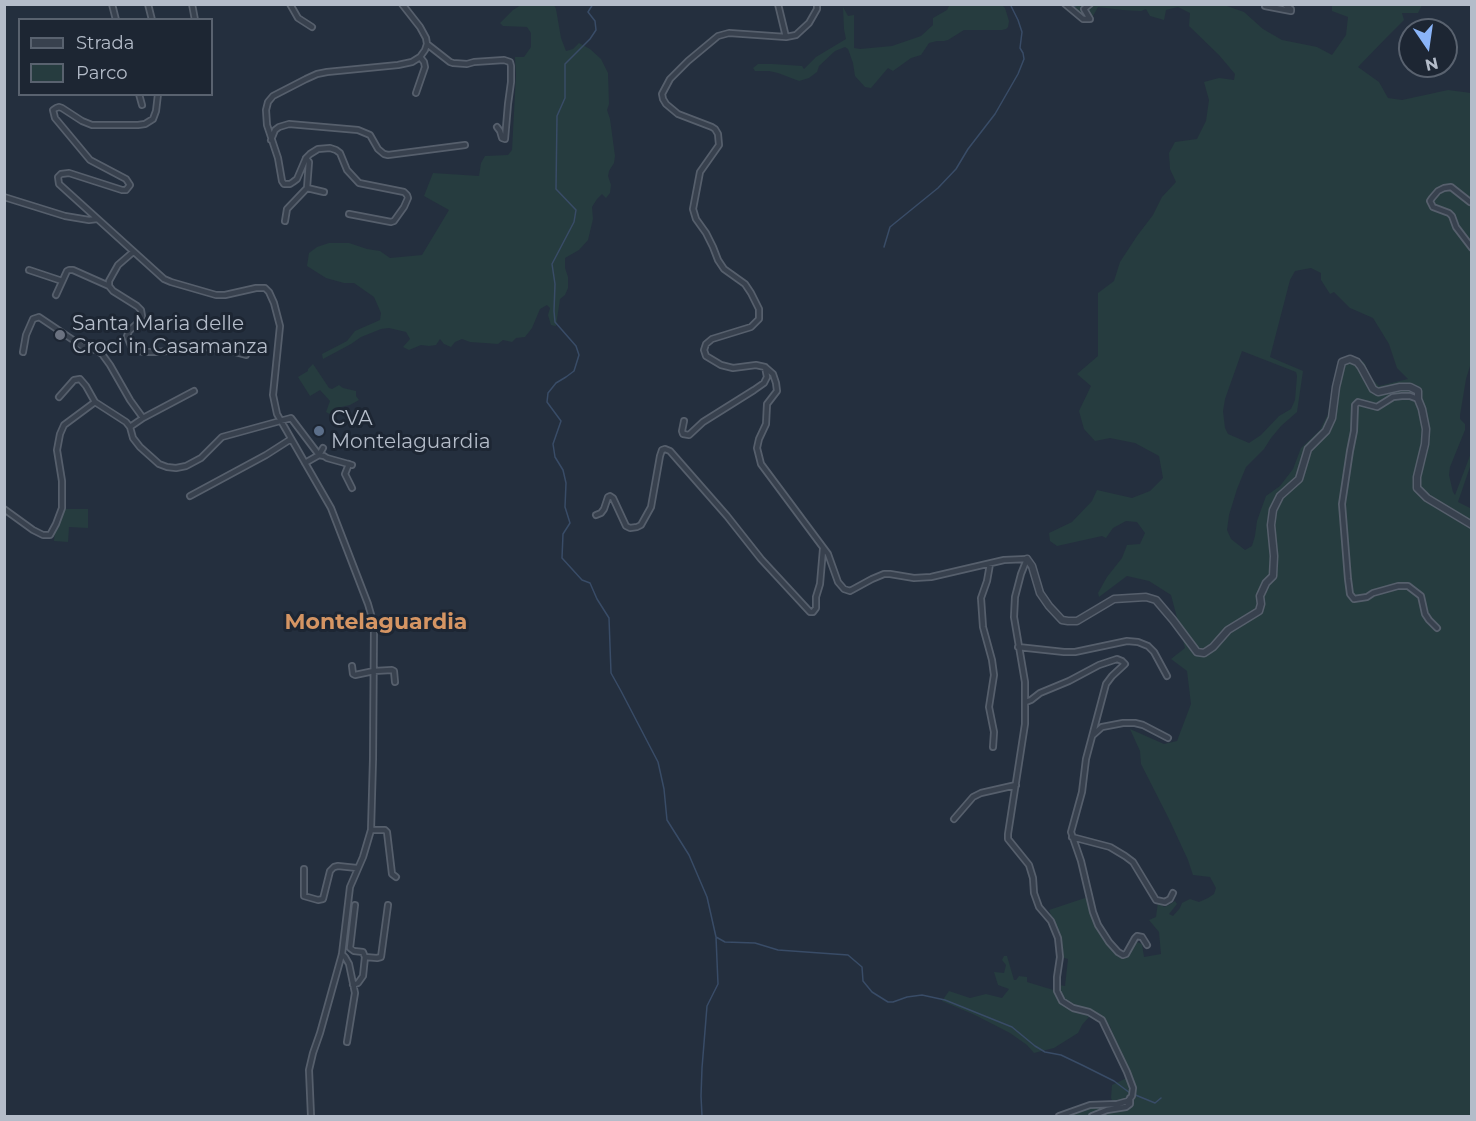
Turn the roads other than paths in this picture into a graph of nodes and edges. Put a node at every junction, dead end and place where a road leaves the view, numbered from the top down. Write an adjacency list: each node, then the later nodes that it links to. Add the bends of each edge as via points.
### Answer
1 (290, 4): 9 (street, via 298,18)
2 (402, 4): 11 (street, via 420,27)
3 (778, 4): 10 (street)
4 (817, 4): 10 (street, via 809,23 796,35)
5 (1065, 4): 6 (street, via 1083,19 1090,19 1084,9)
6 (1090, 4)
7 (1284, 4): 8 (street, via 1291,10)
8 (1265, 6)
9 (312, 27)
10 (786, 37): 36 (street, via 729,33 718,36 676,73 662,94 666,104 678,114 712,127 718,134 719,144 700,172 693,209 718,260 744,284 759,309 759,319 751,327 706,344 706,356 733,368)
11 (427, 44): 12 (street); 17 (street, via 453,63 510,62 505,139)
12 (420, 57): 13 (street, via 424,68); 18 (street, via 398,65 317,74 273,96 265,117)
13 (416, 93)
14 (140, 96): 16 (street)
15 (158, 96): 26 (street, via 153,119 145,124 92,125 62,108 53,110 55,118 90,160 130,185 122,190 69,173 58,177 59,184)
16 (142, 105)
17 (497, 127)
18 (271, 140): 19 (street, via 275,130 289,124 358,130 370,135 387,154); 20 (street, via 284,184 297,178)
19 (465, 146)
20 (306, 158): 21 (street); 25 (street, via 318,149 336,150 346,170 359,183 404,192 408,198 391,222)
21 (307, 188): 22 (street); 27 (street, via 287,209)
22 (324, 192)
23 (4, 197): 26 (street, via 65,216)
24 (1470, 202): 28 (street, via 1451,187 1438,191 1430,201 1433,207 1452,216)
25 (350, 214)
26 (97, 219): 29 (street)
27 (285, 221)
28 (1472, 248)
29 (133, 252): 32 (street, via 118,266); 43 (street, via 164,279 192,288 216,295 256,288 269,292 280,326 273,395)
30 (29, 270): 31 (street)
31 (62, 281): 32 (street, via 67,271 73,270); 33 (street)
32 (109, 286): 35 (street, via 141,310 141,320 127,336 131,346 139,351 205,347)
33 (56, 295)
34 (23, 352): 41 (street, via 33,319 39,317 82,346 102,354)
35 (246, 355)
36 (765, 367): 42 (street, via 764,382 689,435 683,434); 54 (street, via 773,374 777,391 767,404 766,424 759,439 761,464)
37 (194, 391): 41 (street)
38 (59, 398): 40 (street, via 74,380 80,379)
39 (1418, 399): 53 (street, via 1426,429 1417,488); 55 (street, via 1418,391 1410,387 1378,392 1357,362 1342,362 1332,418 1326,431 1308,449 1299,479 1280,496 1274,510 1273,576 1260,596 1259,611 1228,630 1204,653 1197,652 1156,600 1146,597 1114,599 1077,621 1062,620 1040,593); 57 (street, via 1402,396 1377,407 1358,402 1355,405 1342,504 1348,579 1353,599 1408,586 1421,596 1425,614)
40 (95, 402): 44 (street); 51 (street, via 64,425 60,435 57,450 62,508 50,535 33,530)
41 (144, 418): 44 (street)
42 (684, 421)
43 (280, 422): 44 (street, via 222,437 201,458 176,468 159,464 148,456 133,438); 45 (street); 47 (street, via 291,418)
44 (130, 427)
45 (291, 439): 48 (street); 50 (street)
46 (323, 448): 47 (street)
47 (319, 455): 48 (street); 49 (street, via 351,464 345,474)
48 (305, 463): 60 (street, via 334,516 370,611)
49 (352, 488)
50 (190, 496)
51 (4, 509)
52 (596, 515): 54 (street, via 610,496 626,526 641,525 651,507 660,456 665,449 810,612 816,608)
53 (1472, 525)
54 (823, 549): 56 (street, via 838,582 850,591 884,574 914,578)
55 (1027, 559): 56 (street); 58 (street, via 1015,597)
56 (990, 564): 66 (street, via 981,598 994,675 989,707)
57 (1437, 628)
58 (1018, 647): 61 (street, via 1075,652 1138,642 1154,652); 63 (street)
59 (352, 666): 60 (street, via 355,675)
60 (374, 671): 62 (street, via 394,671); 69 (street)
61 (1167, 676)
62 (395, 682)
63 (1026, 702): 64 (street, via 1099,665 1122,661 1125,664 1106,684); 67 (street)
64 (1093, 735): 65 (street, via 1102,727 1135,723); 70 (street)
65 (1168, 738)
66 (993, 747)
67 (1016, 785): 68 (street, via 981,793); 82 (street, via 1008,839 1029,865 1034,893 1058,938 1057,991 1062,1001 1102,1020 1133,1088)
68 (954, 819)
69 (371, 830): 71 (street); 73 (street, via 387,832 392,874)
70 (1072, 837): 74 (street, via 1125,856 1133,862 1156,900 1165,902); 77 (street, via 1095,918 1109,942 1123,955 1137,936)
71 (357, 868): 72 (street, via 334,867 322,899 318,900 304,896); 78 (street, via 350,887)
72 (304, 869)
73 (396, 877)
74 (1173, 893)
75 (355, 905): 79 (street, via 350,948 363,952)
76 (388, 905): 79 (street, via 381,957)
77 (1147, 945)
78 (342, 954): 80 (street, via 349,964); 83 (street, via 309,1070)
79 (365, 957): 80 (street, via 363,976)
80 (353, 985): 81 (street)
81 (347, 1042)
82 (1130, 1098): 84 (street, via 1117,1104 1090,1105); 85 (street, via 1126,1107)
83 (311, 1116)
84 (1059, 1116)
85 (1092, 1116)

